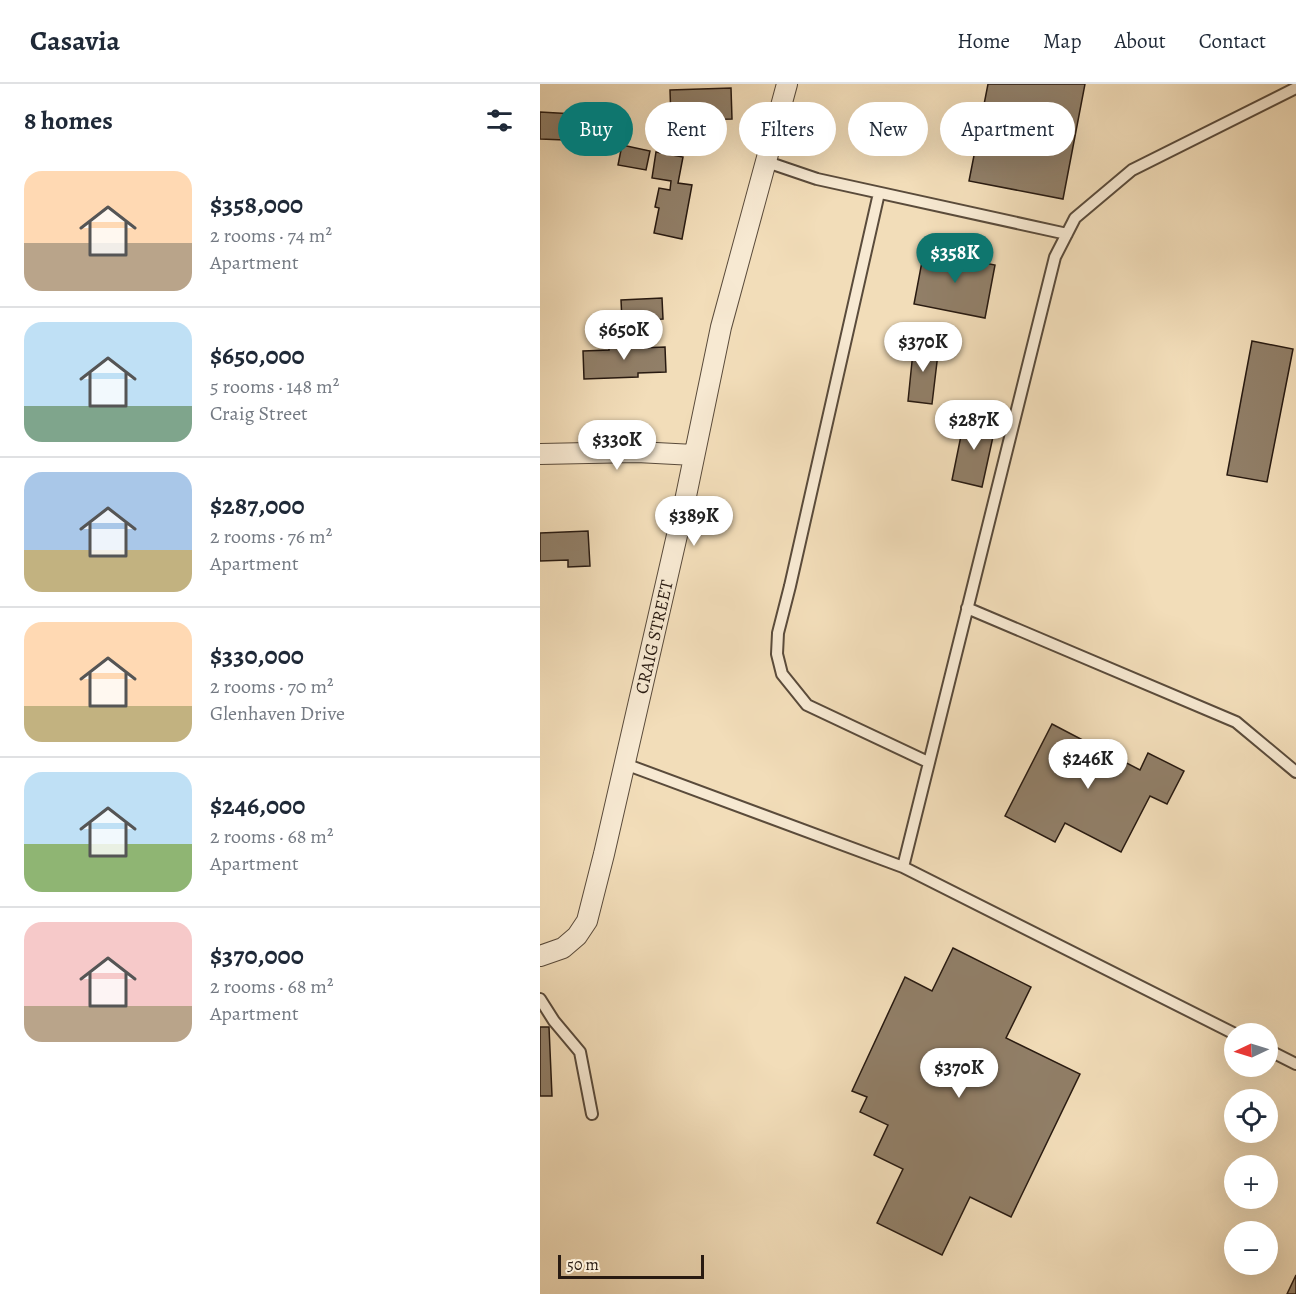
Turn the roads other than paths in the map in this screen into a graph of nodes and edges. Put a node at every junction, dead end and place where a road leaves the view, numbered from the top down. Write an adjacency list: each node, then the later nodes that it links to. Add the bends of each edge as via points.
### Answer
1 (787, 84): 3 (street, CRAIG STREET)
2 (1296, 88): 5 (lane, via 1132,170 1075,218)
3 (767, 162): 4 (lane, via 817,179); 7 (street, CRAIG STREET, via 721,327)
4 (879, 193): 5 (lane); 9 (lane, via 778,633 777,654 782,674 807,705)
5 (1067, 234): 8 (lane, via 1055,256)
6 (540, 454): 7 (street)
7 (694, 455): 10 (street, CRAIG STREET)
8 (967, 608): 9 (lane); 11 (lane, via 1236,722)
9 (928, 762): 12 (lane)
10 (625, 764): 12 (lane); 13 (street, CRAIG STREET, via 587,921 563,948)
11 (1296, 772)
12 (903, 867): 15 (lane)
13 (540, 956)
14 (540, 999): 18 (lane, via 580,1052)
15 (1224, 1028)
16 (1278, 1055): 17 (lane)
17 (1296, 1064)
18 (592, 1114)

